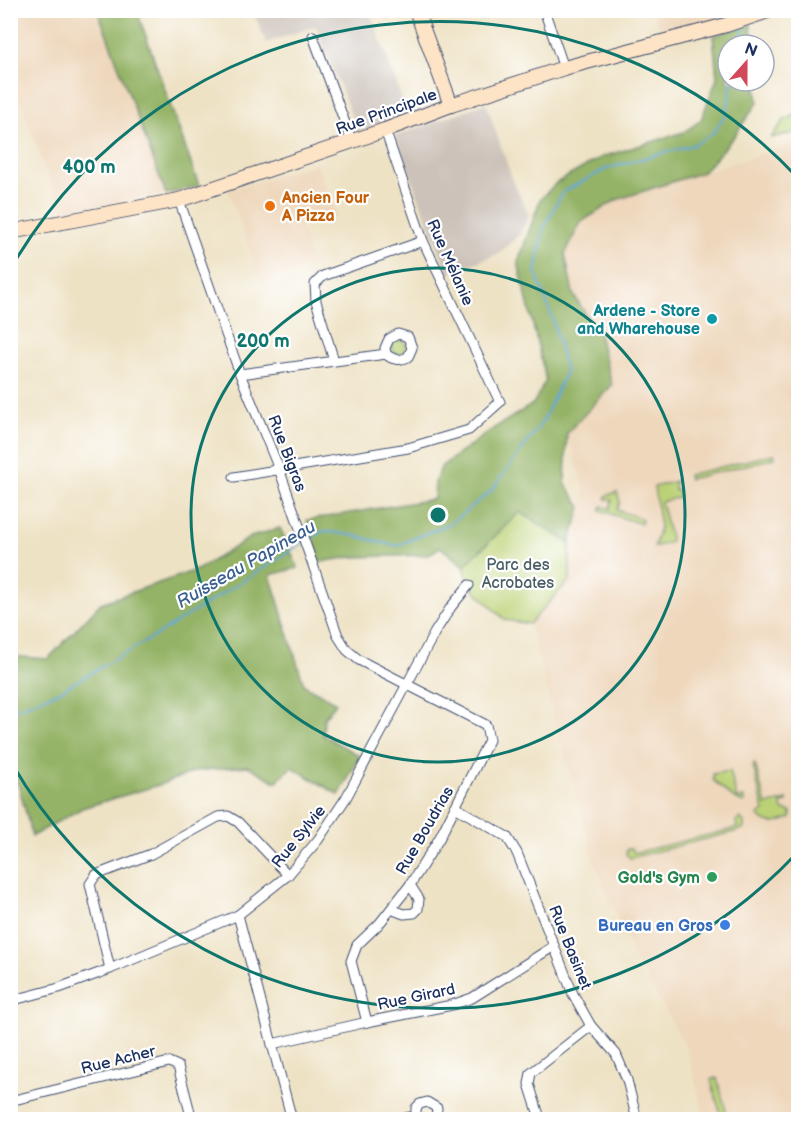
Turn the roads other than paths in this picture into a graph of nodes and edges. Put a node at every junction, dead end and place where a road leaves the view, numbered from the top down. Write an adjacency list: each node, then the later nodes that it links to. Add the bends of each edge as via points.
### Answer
1 (416, 10): 6 (street)
2 (544, 10): 5 (street)
3 (771, 10): 5 (street, Rue Principale)
4 (313, 36): 8 (street)
5 (564, 68): 6 (street, Rue Principale)
6 (451, 105): 7 (street, Rue Principale)
7 (385, 130): 8 (street, Rue Principale); 11 (street, Rue Mélanie)
8 (352, 141): 9 (street, Rue Principale)
9 (179, 200): 10 (street, Rue Principale); 14 (street, Rue Bigras)
10 (10, 232)
11 (423, 241): 13 (street, via 323,276 315,284 316,301); 15 (street, Rue Mélanie, via 500,402 469,430 408,448)
12 (386, 354): 13 (street)
13 (334, 361): 14 (street)
14 (240, 374): 15 (street, Rue Bigras)
15 (279, 469): 16 (street); 18 (street, Rue Bigras, via 347,650 359,660)
16 (234, 477)
17 (469, 585): 18 (street, Rue Sylvie, via 451,607)
18 (408, 683): 19 (street, Rue Boudrias, via 486,725 489,740); 20 (street, Rue Sylvie, via 346,798)
19 (455, 807): 21 (street, Rue Boudrias); 24 (street, Rue Basinet, via 507,837)
20 (288, 875): 23 (street, Rue Sylvie); 25 (street, via 228,816 218,817 151,854 96,875 90,884)
21 (410, 885): 22 (street, Rue Boudrias); 22 (street, via 419,899 418,909 404,914)
22 (391, 909): 27 (street, Rue Boudrias, via 357,945 351,961)
23 (238, 915): 25 (street, Rue Sylvie); 29 (street)
24 (554, 946): 27 (street, Rue Girard, via 472,998); 28 (street, Rue Basinet)
25 (110, 969): 26 (street, Rue Sylvie)
26 (10, 1001)
27 (367, 1022): 29 (street, Rue Girard)
28 (591, 1026): 36 (street, via 531,1073 529,1084); 37 (street, Rue Basinet, via 615,1054 627,1080)
29 (272, 1044): 33 (street)
30 (10, 1101): 32 (street, Rue Acher, via 169,1062 178,1066)
31 (416, 1118): 34 (street); 35 (street, via 416,1108 427,1102 437,1108)
32 (192, 1119)
33 (292, 1119)
34 (396, 1119)
35 (436, 1119)
36 (539, 1119)
37 (637, 1119)

